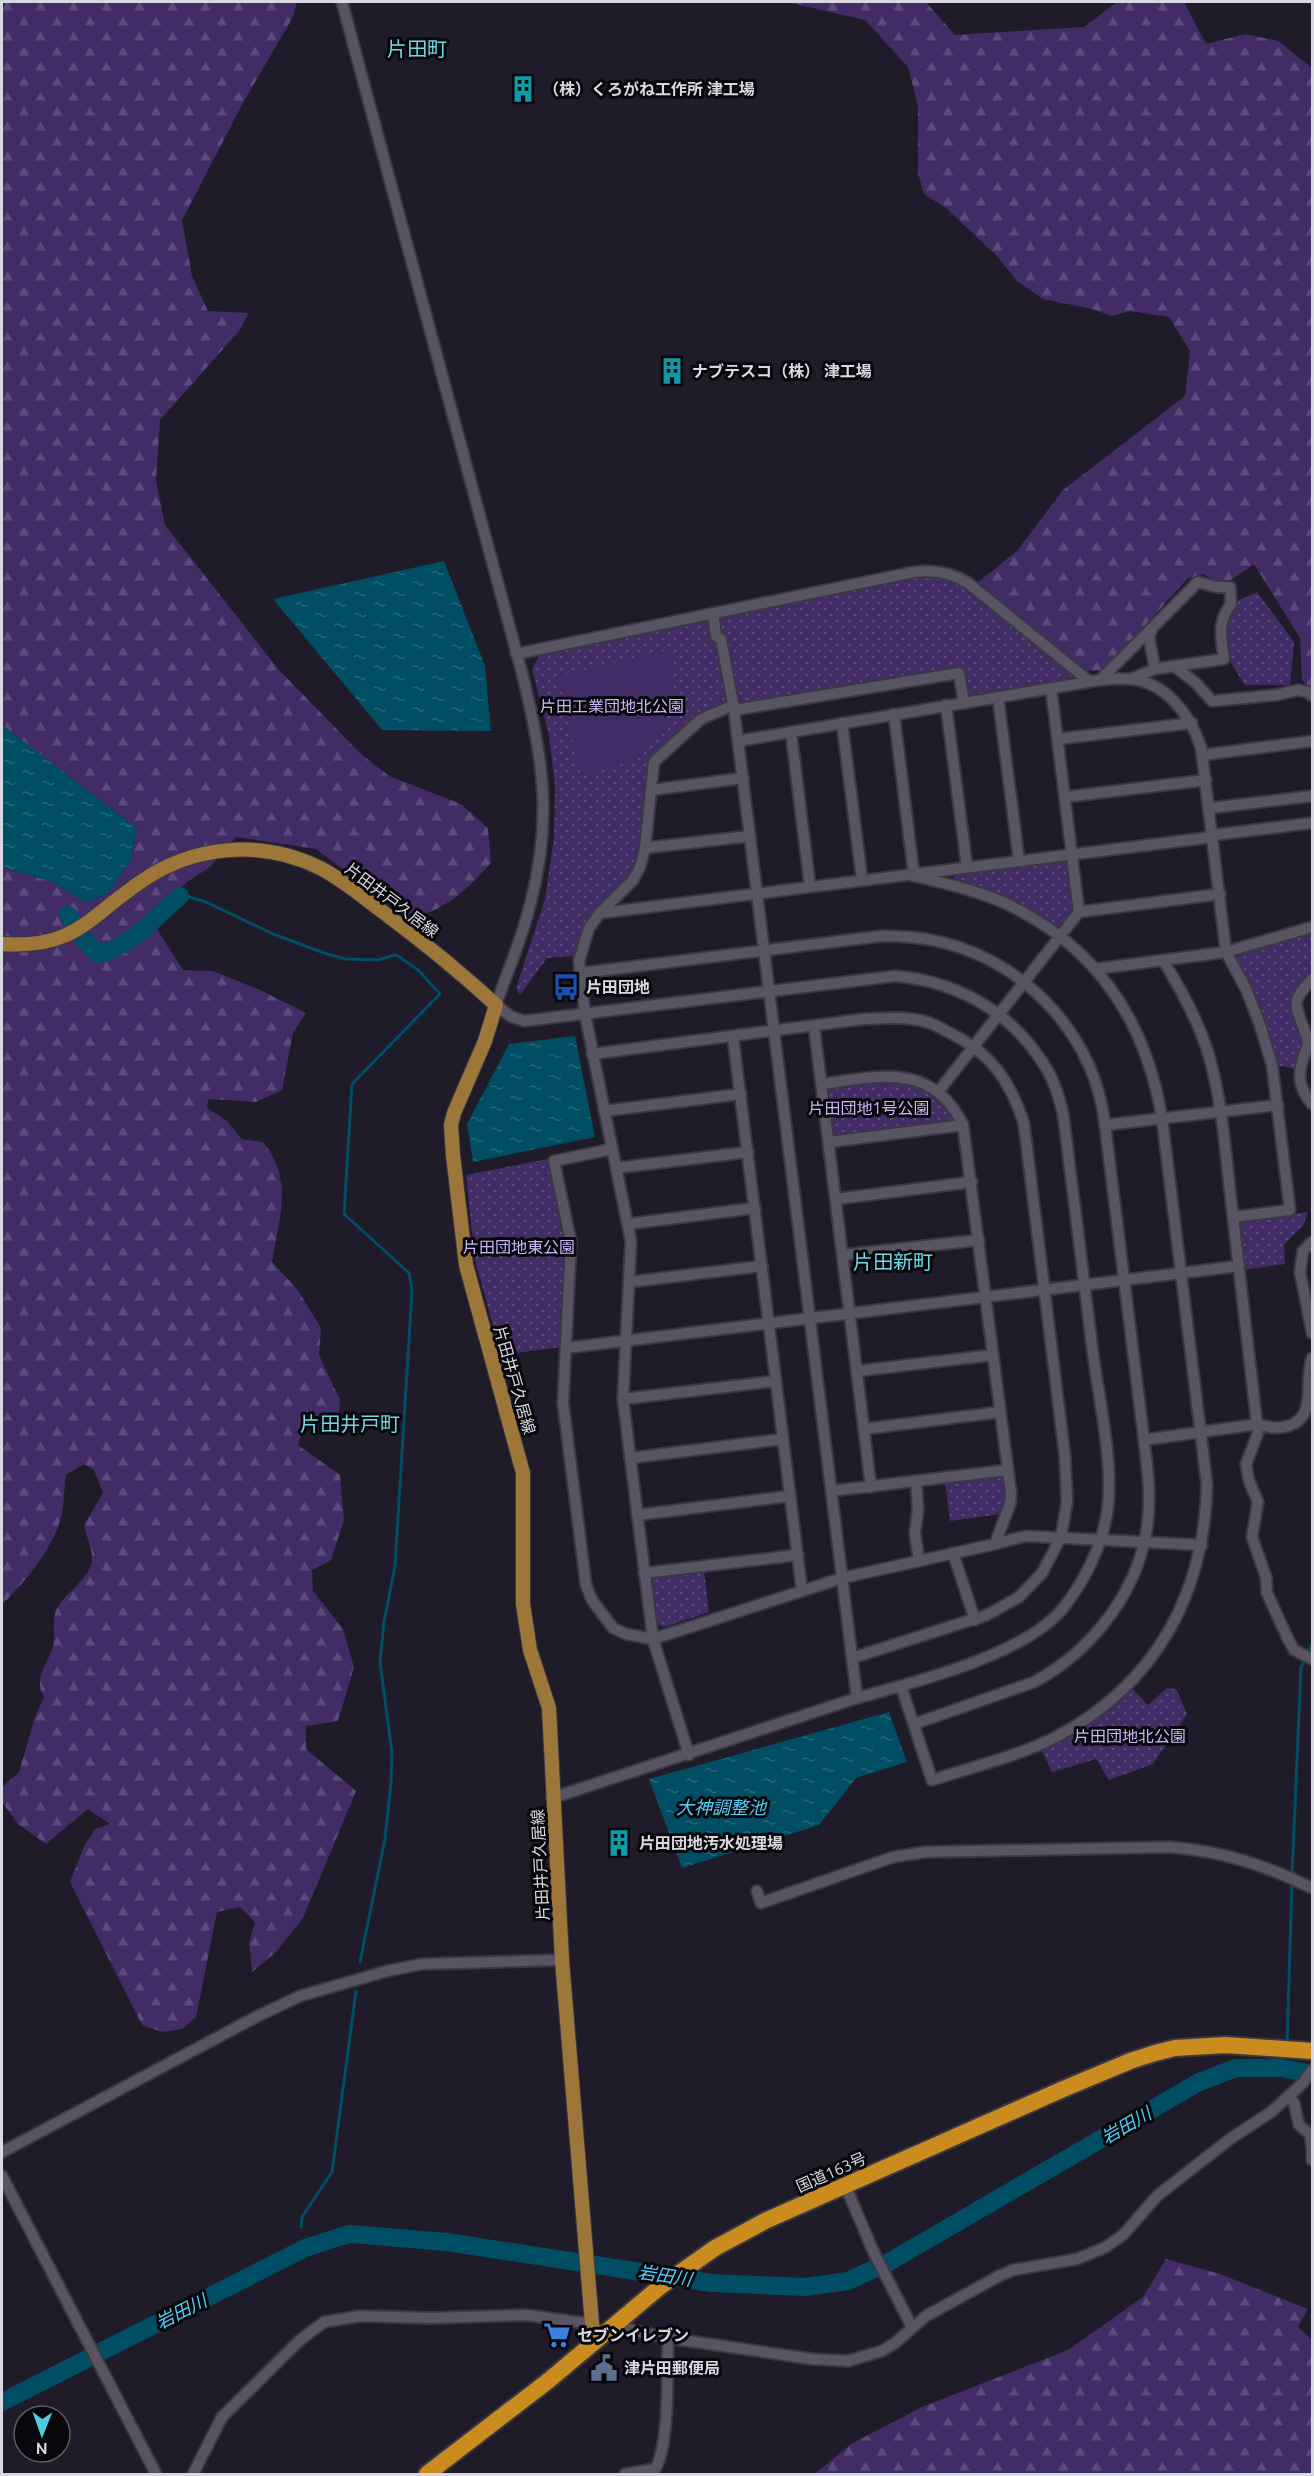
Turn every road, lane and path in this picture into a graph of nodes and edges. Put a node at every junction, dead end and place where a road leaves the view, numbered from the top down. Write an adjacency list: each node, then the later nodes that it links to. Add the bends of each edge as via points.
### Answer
1 (342, 2): 4 (street)
2 (713, 614): 4 (street); 8 (street, via 914,572 946,573 968,583); 14 (street)
3 (1153, 627): 5 (street, via 1198,582 1230,587 1231,603 1220,627 1224,659); 6 (street, via 1149,637); 8 (street)
4 (516, 654): 54 (street, via 541,757 542,839 530,906)
5 (1174, 666): 6 (street); 10 (street, via 1212,701 1298,690)
6 (1155, 669): 7 (street)
7 (1131, 679): 8 (street); 17 (street, via 1171,698)
8 (1094, 680): 9 (street)
9 (1051, 688): 11 (street); 19 (street)
10 (1312, 696)
11 (998, 697): 12 (street); 34 (street)
12 (964, 703): 13 (street); 14 (street, via 959,673)
13 (946, 705): 15 (street); 35 (street)
14 (734, 707): 20 (street); 25 (street, via 701,719 654,762)
15 (894, 714): 16 (street); 36 (street)
16 (842, 723): 18 (street); 37 (street)
17 (1192, 723): 19 (street); 22 (street)
18 (791, 732): 20 (street); 38 (street)
19 (1058, 739): 27 (street)
20 (738, 741): 23 (street)
21 (1312, 741): 22 (street)
22 (1202, 755): 24 (street)
23 (743, 778): 25 (street); 30 (street)
24 (1206, 780): 27 (street); 28 (street)
25 (651, 790): 32 (street)
26 (1312, 796): 28 (street)
27 (1065, 797): 33 (street)
28 (1210, 808): 31 (street)
29 (1312, 823): 31 (street)
30 (750, 836): 32 (street); 39 (street)
31 (1213, 836): 33 (street); 40 (street)
32 (645, 848): 42 (street, via 633,880)
33 (1072, 854): 34 (street); 41 (street)
34 (1019, 860): 35 (street)
35 (967, 867): 36 (street)
36 (914, 876): 37 (street); 44 (street, via 977,892 1034,918)
37 (862, 879): 38 (street)
38 (810, 886): 39 (street)
39 (757, 893): 42 (street); 46 (street)
40 (1220, 894): 41 (street); 47 (street)
41 (1079, 912): 44 (street)
42 (600, 913): 50 (street, via 584,941)
43 (1312, 927): 47 (street)
44 (1060, 935): 49 (street); 52 (street)
45 (2, 944): 54 (main road, 片田井戸久居線, via 26,946 63,937 93,921 142,881 194,855 227,850 272,852 307,862 337,878)
46 (764, 951): 50 (street); 52 (street, via 881,936 910,937 972,952); 53 (street)
47 (1226, 952): 48 (street); 66 (street, via 1260,1025)
48 (1162, 960): 49 (street); 68 (street, via 1189,1007 1209,1056)
49 (1095, 969): 69 (street, via 1134,1026 1153,1070)
50 (580, 973): 55 (street)
51 (1312, 979): 65 (street, via 1296,1003 1308,1040 1299,1071 1300,1083)
52 (1024, 982): 56 (street); 71 (street, via 1059,1017 1084,1055 1098,1090)
53 (769, 990): 55 (street); 56 (street, via 907,977 959,991); 58 (street)
54 (496, 1005): 55 (street, via 524,1021); 135 (main road, 片田井戸久居線, via 454,1113 453,1155 466,1265 523,1473 523,1604 530,1650 549,1708)
55 (585, 1014): 61 (street)
56 (999, 1014): 60 (street); 89 (street, via 1042,1061 1059,1100)
57 (814, 1026): 58 (street); 60 (street, via 894,1017 928,1022); 62 (street)
58 (774, 1031): 59 (street); 93 (street)
59 (734, 1037): 61 (street); 64 (street)
60 (974, 1047): 63 (street); 90 (street, via 987,1056 1007,1083 1024,1125)
61 (592, 1054): 67 (street)
62 (822, 1083): 63 (street, via 898,1076); 72 (street)
63 (938, 1092): 70 (street, via 951,1104)
64 (741, 1094): 67 (street); 74 (street)
65 (1312, 1104)
66 (1278, 1105): 68 (street); 79 (street, via 1290,1210)
67 (604, 1111): 73 (street)
68 (1220, 1111): 69 (street); 79 (street)
69 (1162, 1118): 71 (street); 86 (street)
70 (963, 1125): 72 (street); 76 (street)
71 (1105, 1125): 87 (street)
72 (829, 1142): 77 (street)
73 (612, 1149): 75 (street); 97 (street, via 554,1161 570,1242)
74 (748, 1152): 75 (street); 78 (street)
75 (616, 1168): 80 (street)
76 (972, 1182): 77 (street); 81 (street)
77 (836, 1198): 83 (street)
78 (755, 1208): 80 (street); 84 (street)
79 (1233, 1217): 85 (street)
80 (628, 1224): 88 (street)
81 (979, 1240): 83 (street); 91 (street)
82 (1312, 1242): 95 (street, via 1303,1251 1300,1272)
83 (843, 1255): 92 (street)
84 (762, 1266): 88 (street); 94 (street)
85 (1239, 1266): 86 (street); 104 (street)
86 (1182, 1273): 87 (street); 106 (street)
87 (1124, 1280): 89 (street); 108 (street)
88 (629, 1282): 96 (street)
89 (1084, 1285): 90 (street); 117 (street, via 1107,1474 1108,1503)
90 (1043, 1290): 91 (street); 116 (street, via 1067,1480)
91 (986, 1297): 92 (street); 98 (street)
92 (850, 1314): 93 (street); 100 (street)
93 (810, 1319): 94 (street); 113 (street)
94 (769, 1324): 96 (street); 101 (street)
95 (1312, 1334)
96 (626, 1341): 97 (street); 102 (street)
97 (566, 1348): 128 (street, via 563,1403 587,1591 613,1628)
98 (993, 1355): 100 (street); 103 (street)
99 (1312, 1358): 104 (street, via 1307,1405 1301,1418 1283,1428)
100 (857, 1371): 105 (street)
101 (776, 1381): 102 (street); 107 (street)
102 (623, 1400): 109 (street)
103 (1000, 1412): 105 (street); 110 (street)
104 (1258, 1424): 106 (street); 130 (street, via 1245,1464 1258,1502 1252,1537 1266,1577 1267,1593 1291,1644 1294,1650)
105 (864, 1429): 112 (street)
106 (1201, 1432): 108 (street); 120 (street, via 1207,1485)
107 (783, 1439): 109 (street); 114 (street)
108 (1144, 1440): 118 (street, via 1149,1493)
109 (630, 1458): 115 (street)
110 (1008, 1470): 111 (street); 119 (street, via 1010,1504)
111 (916, 1481): 112 (street); 123 (street)
112 (871, 1487): 113 (street)
113 (831, 1491): 125 (street)
114 (790, 1496): 115 (street); 122 (street)
115 (637, 1515): 124 (street)
116 (1061, 1537): 117 (street); 119 (street, via 1025,1536); 127 (street, via 1042,1573 1019,1597)
117 (1102, 1539): 118 (street); 131 (street, via 1062,1610 1042,1626 1013,1646)
118 (1144, 1542): 120 (street); 133 (street, via 1112,1614 1091,1639 1052,1673 1018,1690)
119 (995, 1544): 121 (street)
120 (1202, 1545): 133 (street, via 1182,1606 1159,1647 1120,1693 1083,1722 1043,1743 932,1780)
121 (953, 1554): 123 (street); 127 (street)
122 (798, 1555): 124 (street); 126 (street)
123 (919, 1561): 125 (street)
124 (644, 1573): 128 (street)
125 (842, 1578): 126 (street); 129 (street)
126 (802, 1591): 128 (street)
127 (975, 1620): 129 (street)
128 (653, 1639): 134 (street)
129 (852, 1658): 132 (street)
130 (1312, 1659)
131 (901, 1686): 132 (street); 133 (street)
132 (857, 1698): 134 (street)
133 (914, 1724)
134 (689, 1755): 135 (street)
135 (552, 1798): 138 (main road, 片田井戸久居線)
136 (1312, 1888): 137 (street, via 1244,1859 1169,1847 925,1852 893,1857 761,1903)
137 (757, 1891)
138 (562, 1960): 143 (street, via 422,1964 300,1996); 149 (main road, 片田井戸久居線)
139 (1312, 2052): 146 (highway, 国道163号, via 1227,2045 1155,2053)
140 (1312, 2070): 141 (street)
141 (1288, 2096): 142 (street, via 1294,2103 1299,2125 1310,2134); 148 (street, via 1157,2196 1124,2234 1106,2247 1077,2259 1013,2270 947,2303)
142 (1312, 2150): 144 (street)
143 (2, 2152)
144 (1312, 2160)
145 (2, 2176): 151 (street)
146 (845, 2185): 147 (highway, 国道163号, via 716,2248); 148 (street)
147 (615, 2324): 149 (highway, 国道163号); 150 (street)
148 (912, 2327): 150 (street, via 882,2351 848,2361)
149 (594, 2332): 152 (street, via 526,2315 360,2316 324,2322 300,2340 222,2417); 153 (highway, 国道163号, via 548,2381)
150 (668, 2338): 154 (street, via 664,2438 659,2462 655,2469)
151 (156, 2475)
152 (193, 2475)
153 (427, 2475)
154 (625, 2475)

